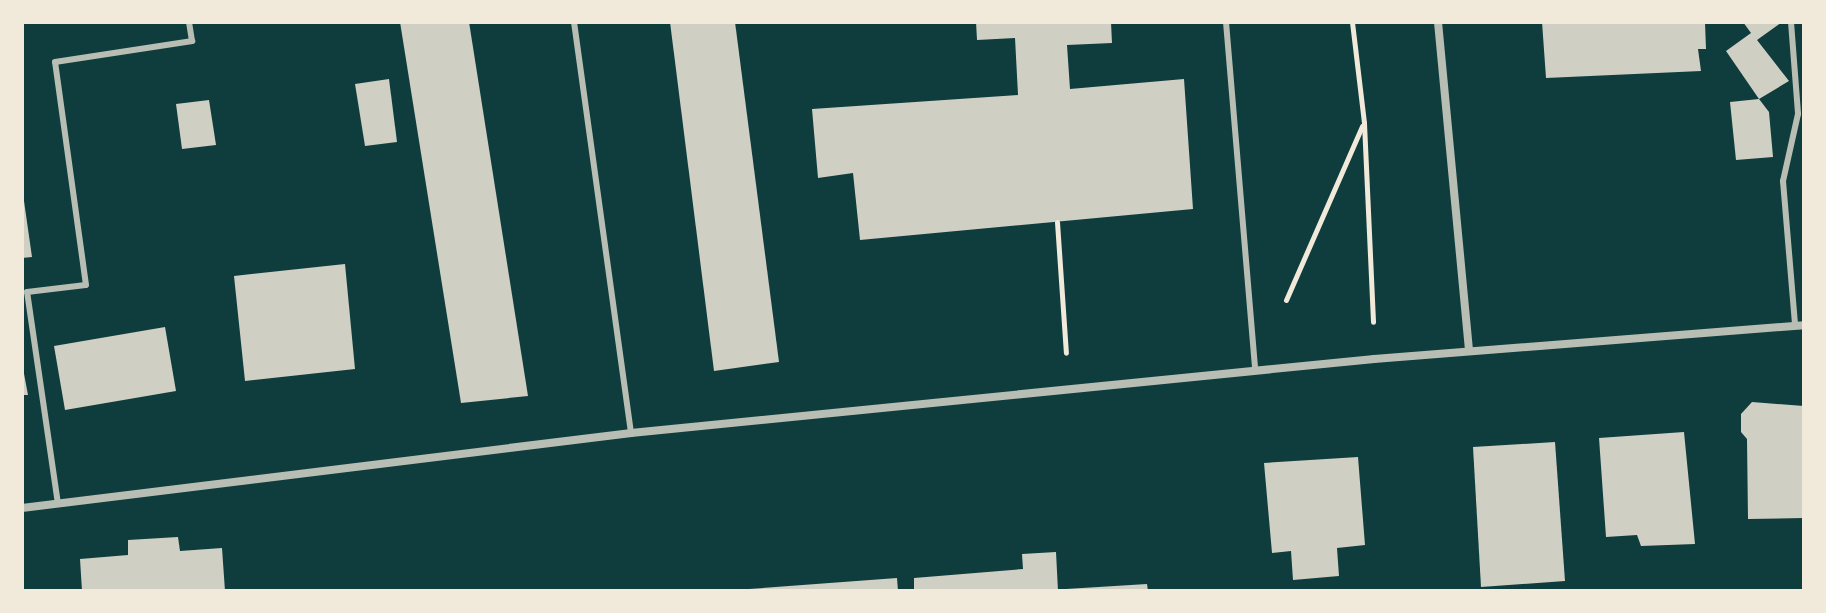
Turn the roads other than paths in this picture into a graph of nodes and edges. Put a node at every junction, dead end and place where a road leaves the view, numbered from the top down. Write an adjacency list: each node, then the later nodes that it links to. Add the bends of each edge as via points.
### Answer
1 (189, 22): 10 (lane, via 192,41 55,62 86,285 27,292)
2 (574, 22): 9 (lane)
3 (1226, 22): 8 (lane)
4 (1438, 22): 7 (street)
5 (1791, 22): 6 (lane, via 1798,114 1783,181)
6 (1799, 325): 7 (street)
7 (1469, 351): 8 (street)
8 (1255, 370): 9 (street)
9 (631, 433): 10 (street)
10 (58, 504): 11 (street)
11 (22, 508)

